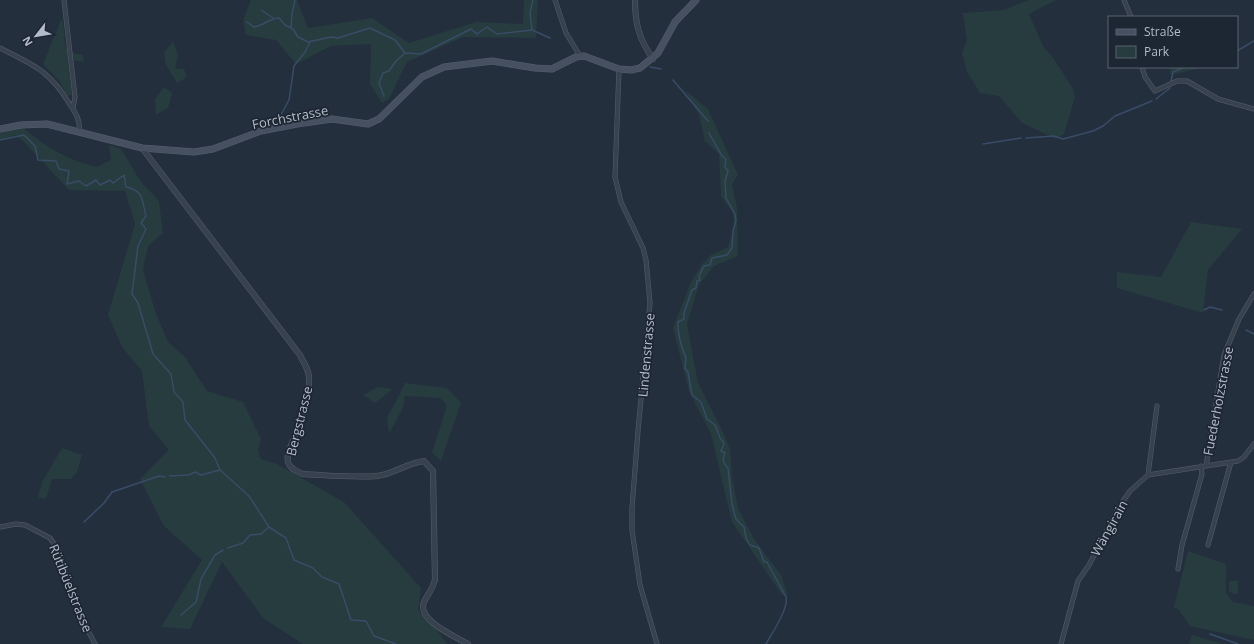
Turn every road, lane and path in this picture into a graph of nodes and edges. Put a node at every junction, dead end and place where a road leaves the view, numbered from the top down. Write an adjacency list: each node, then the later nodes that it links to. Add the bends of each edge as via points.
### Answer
1 (64, 0): 12 (street, via 75,97)
2 (555, 0): 8 (street, via 566,33)
3 (635, 0): 9 (street, via 636,26 641,42)
4 (696, 0): 9 (main road, via 680,14 662,47)
5 (1124, 0): 6 (street)
6 (1131, 16)
7 (0, 48): 12 (street, via 48,75)
8 (580, 56): 11 (main road); 16 (main road, Forchstrasse, via 552,68 539,69 492,61 436,69 415,82 379,119 368,124 332,119 297,124 261,131 206,151 181,152)
9 (652, 59): 11 (main road, via 637,69)
10 (1142, 68): 13 (street, via 1155,91 1177,82 1188,81 1218,99)
11 (619, 69): 28 (street, Lindenstrasse, via 615,177 622,202 643,248 650,303 632,530 640,585)
12 (73, 108): 15 (street)
13 (1254, 109)
14 (0, 129): 15 (main road, Forchstrasse, via 34,124)
15 (79, 129): 16 (main road, Forchstrasse)
16 (142, 148): 27 (street, Bergstrasse, via 300,355 306,367 309,377 307,396 289,450 288,463 293,469 302,474 377,476 394,472 412,463 424,461 430,465 433,471 435,580 422,609 433,623)
17 (1254, 294): 21 (street, Fuederholzstrasse, via 1239,319 1224,355)
18 (1157, 406): 22 (street)
19 (1254, 444): 20 (street, via 1244,457)
20 (1231, 462): 21 (street); 24 (street)
21 (1204, 466): 22 (street); 25 (street, Fuederholzstrasse)
22 (1148, 475): 29 (street, Wängirain, via 1130,491 1119,507 1090,565 1078,581)
23 (0, 527): 26 (street, Rütibüelstrasse, via 21,524 52,540 58,550 82,619)
24 (1208, 545)
25 (1178, 569)
26 (95, 644)
27 (468, 644)
28 (657, 644)
29 (1061, 644)

